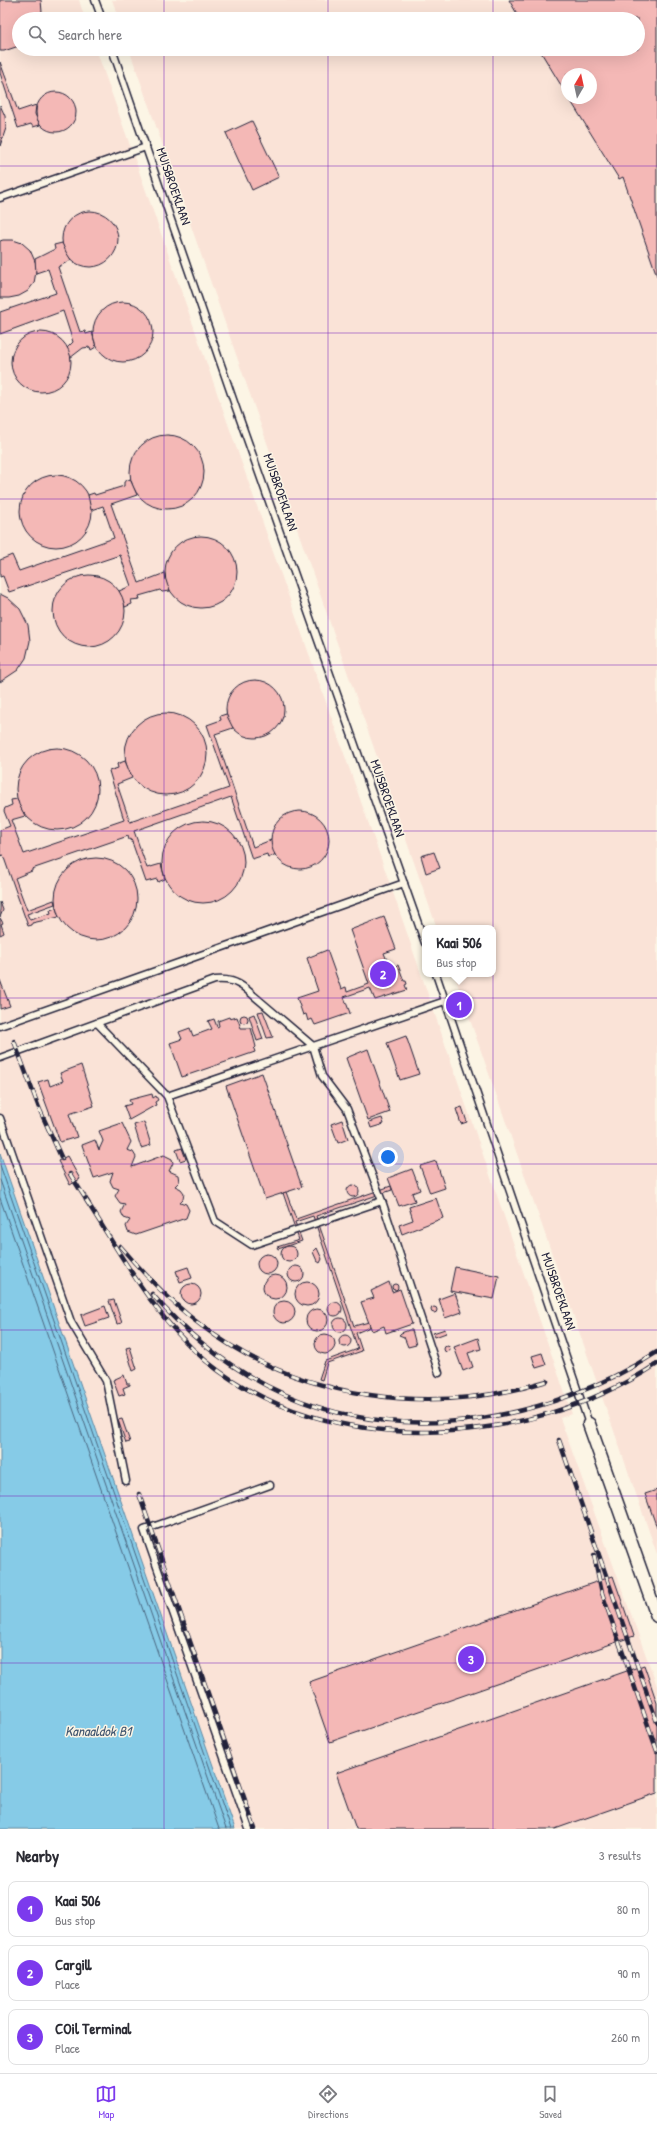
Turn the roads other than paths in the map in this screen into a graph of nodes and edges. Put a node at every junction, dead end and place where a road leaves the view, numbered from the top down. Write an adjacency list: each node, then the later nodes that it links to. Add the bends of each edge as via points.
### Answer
1 (95, 0): 2 (lane)
2 (99, 12)
3 (114, 56): 4 (lane, MUISBROEKLAAN)
4 (146, 147): 5 (lane); 6 (lane, MUISBROEKLAAN)
5 (0, 198)
6 (404, 883): 7 (lane, MUISBROEKLAAN); 11 (lane)
7 (422, 934)
8 (437, 977): 9 (lane, MUISBROEKLAAN)
9 (445, 1001): 12 (lane); 18 (lane, MUISBROEKLAAN)
10 (97, 1022): 12 (lane, via 215,980 226,979 237,982 246,989); 13 (lane); 14 (lane)
11 (0, 1026)
12 (312, 1046): 14 (lane); 16 (lane, via 322,1076 348,1109)
13 (0, 1058)
14 (167, 1096): 16 (lane, via 215,1221 252,1245)
15 (0, 1118): 19 (lane, via 71,1322 106,1381)
16 (382, 1201): 17 (lane)
17 (439, 1373)
18 (589, 1424): 21 (street, MUISBROEKLAAN)
19 (126, 1481)
20 (270, 1485): 22 (lane, via 144,1530)
21 (657, 1616)
22 (249, 1829)

